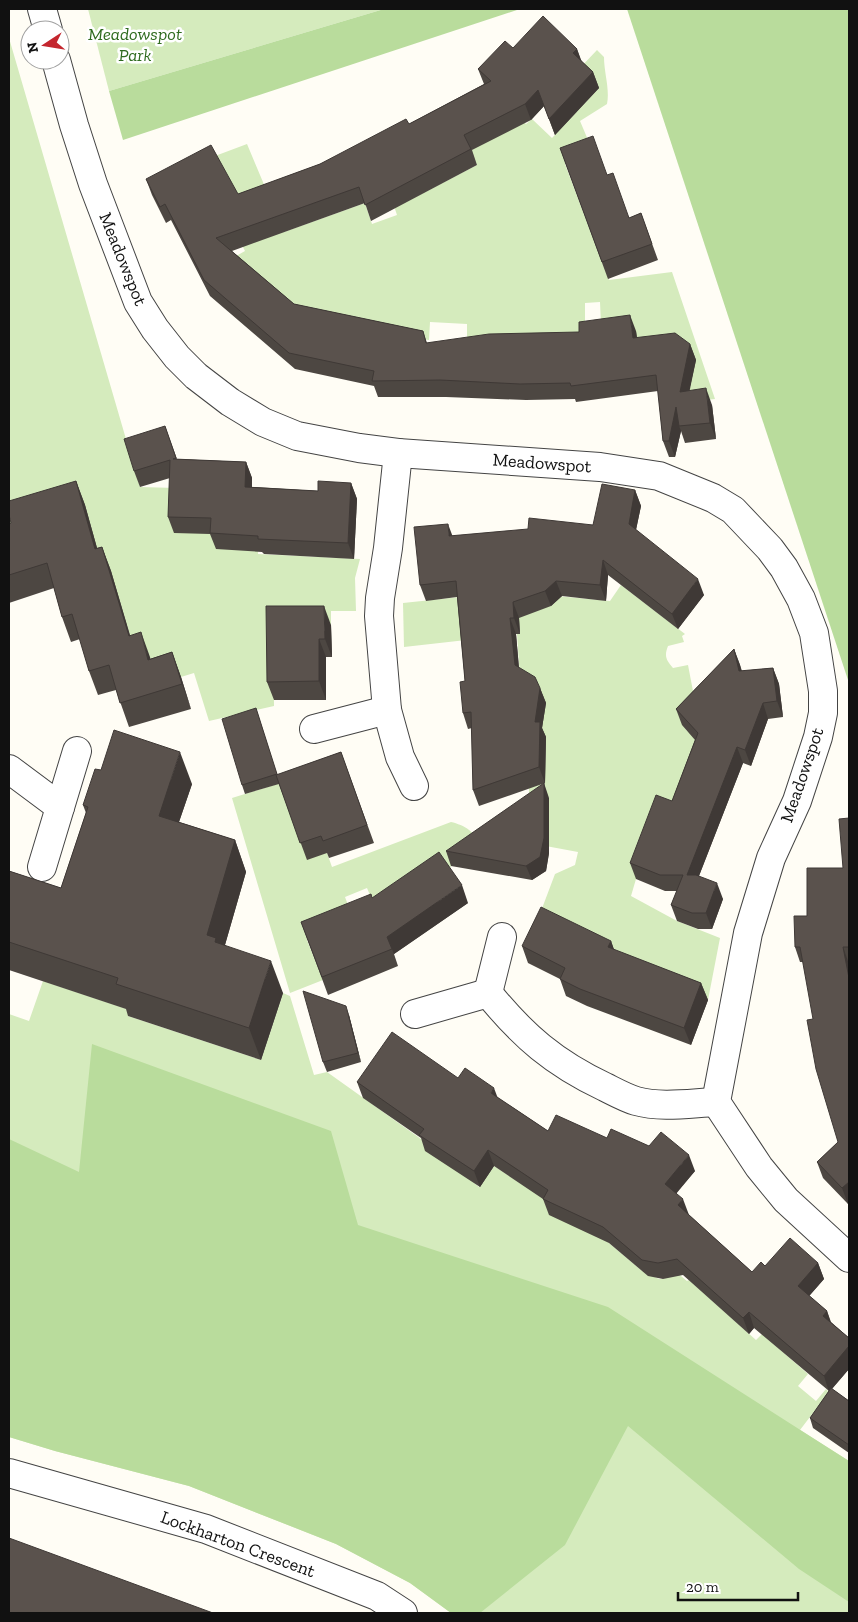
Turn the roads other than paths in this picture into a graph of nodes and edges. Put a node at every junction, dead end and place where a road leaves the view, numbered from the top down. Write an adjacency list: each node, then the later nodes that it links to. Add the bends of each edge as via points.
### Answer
1 (59, 70): 2 (street, Meadowspot, via 93,184 138,302 177,357 230,402 263,422 297,436)
2 (398, 453): 3 (street, via 379,607); 13 (street, Meadowspot, via 581,466 659,476 713,498 733,510 770,549 801,599 814,633 823,713 800,792 771,858 748,933)
3 (387, 710): 4 (street); 7 (street, via 400,757)
4 (314, 729)
5 (77, 751): 8 (street)
6 (9, 769): 8 (street)
7 (414, 786)
8 (60, 807): 9 (street)
9 (42, 866)
10 (502, 937): 11 (street)
11 (488, 993): 12 (street); 13 (street, via 544,1052 591,1081 637,1101)
12 (415, 1014)
13 (716, 1102): 14 (street, via 759,1167 786,1200)
14 (849, 1258)
15 (9, 1474): 16 (street, Lockharton Crescent, via 206,1529 377,1596)
16 (403, 1613)

